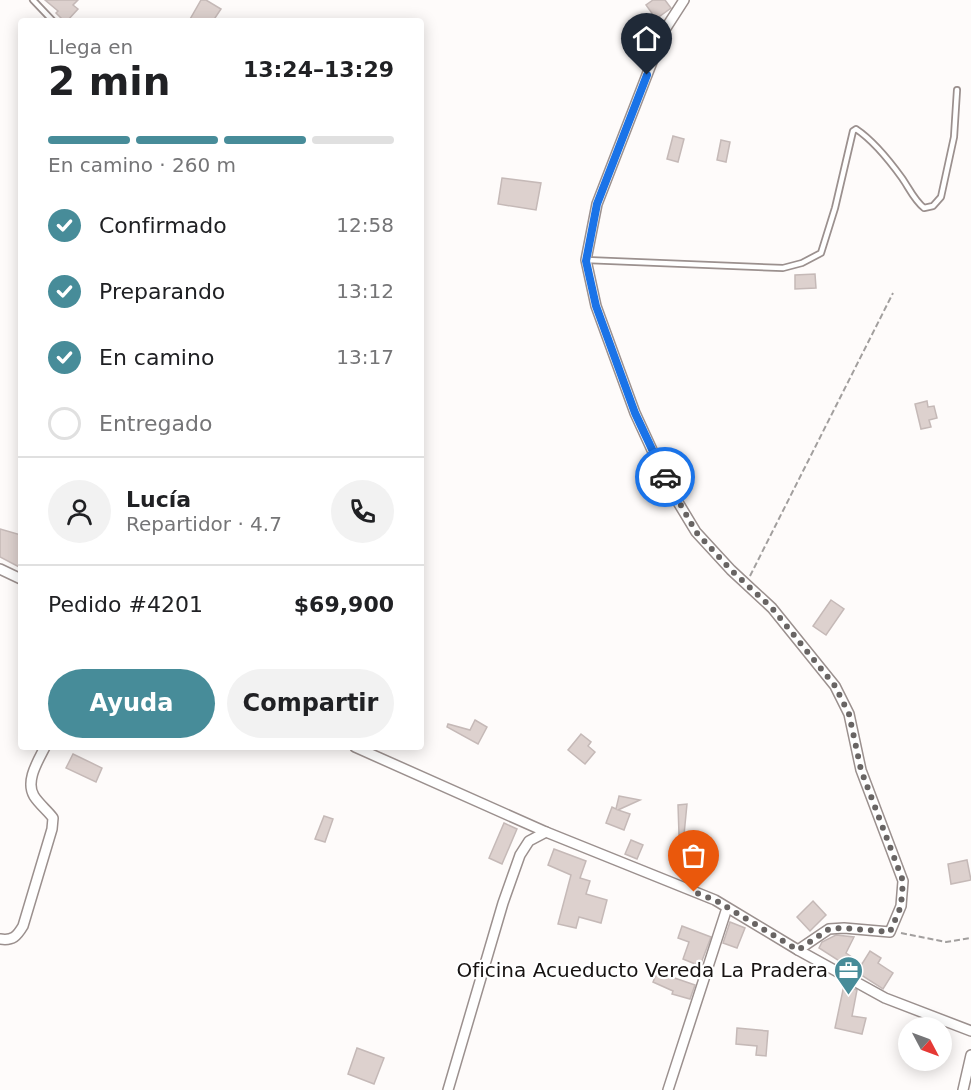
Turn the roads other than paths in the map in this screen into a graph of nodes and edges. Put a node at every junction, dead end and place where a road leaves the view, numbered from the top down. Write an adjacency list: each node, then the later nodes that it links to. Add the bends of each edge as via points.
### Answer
1 (33, 0): 3 (lane)
2 (684, 0): 5 (street, via 664,32 597,204)
3 (49, 18)
4 (957, 90): 5 (lane, via 954,137 941,197 933,206 924,208 918,203 883,155 856,129 821,253 802,264 783,268)
5 (586, 261): 13 (street, via 596,306 635,413 670,489 696,532 772,608 835,686 849,714 861,770 903,881 901,906 890,932 829,929)
6 (0, 569): 7 (street)
7 (18, 578)
8 (44, 750): 12 (street, via 31,778 32,788 53,818 52,829 23,926 9,940)
9 (362, 750): 10 (street)
10 (546, 832): 11 (street); 16 (street, via 530,841 520,855)
11 (727, 908): 13 (street); 17 (street)
12 (0, 939)
13 (798, 950): 14 (street, via 885,998)
14 (971, 1031)
15 (971, 1055): 18 (street)
16 (448, 1090)
17 (668, 1090)
18 (963, 1090)

